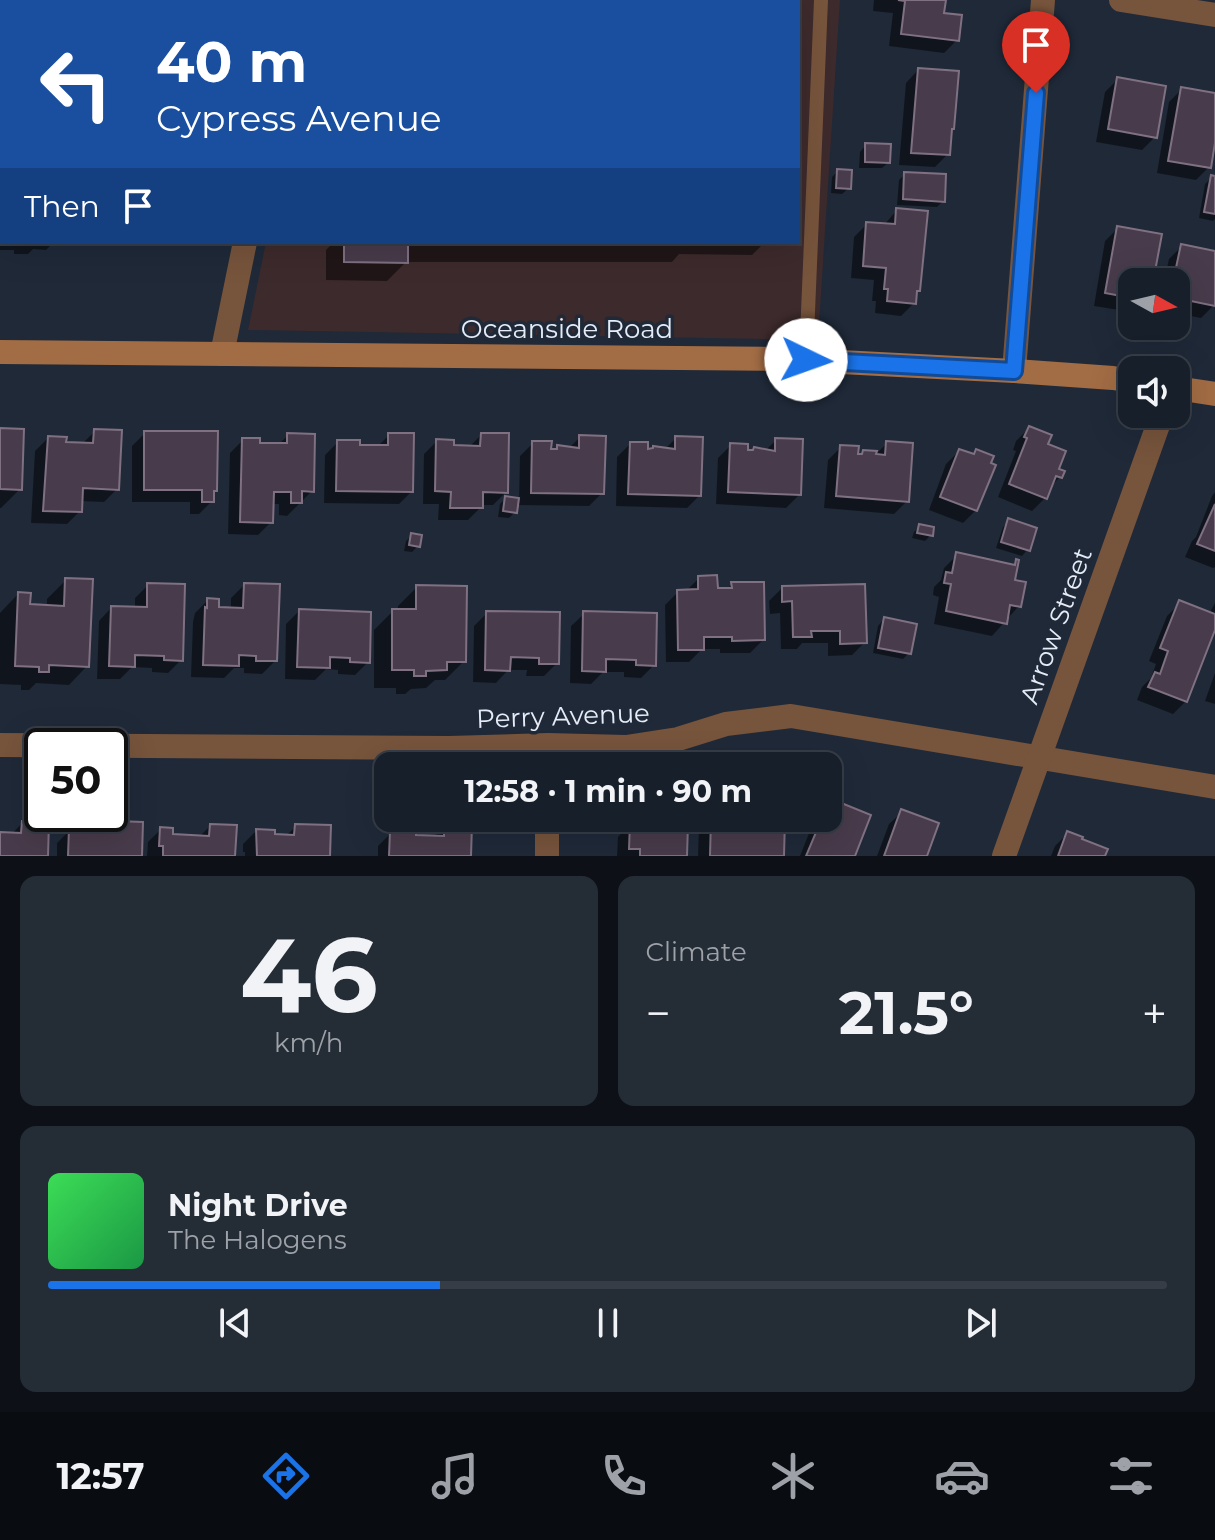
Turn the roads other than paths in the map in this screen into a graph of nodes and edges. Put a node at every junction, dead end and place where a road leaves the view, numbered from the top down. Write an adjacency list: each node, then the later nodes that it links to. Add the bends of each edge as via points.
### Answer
1 (821, 0): 8 (lane)
2 (1043, 0): 9 (street)
3 (1121, 0): 4 (street)
4 (1215, 15)
5 (245, 244): 7 (street)
6 (0, 352): 7 (main road, Oceanside Road)
7 (222, 354): 8 (main road, Oceanside Road)
8 (806, 360): 9 (main road, Oceanside Road)
9 (1014, 371): 10 (main road, Oceanside Road)
10 (1118, 379)
11 (1190, 390): 12 (main road)
12 (1215, 394)
13 (1157, 428): 17 (street, Arrow Street)
14 (0, 745): 15 (street, Perry Avenue)
15 (498, 752)
16 (583, 752): 17 (street, Perry Avenue, via 791,716)
17 (1039, 756): 18 (street, Perry Avenue); 21 (street, Arrow Street)
18 (1215, 787)
19 (547, 832): 20 (street)
20 (547, 856)
21 (1004, 856)

